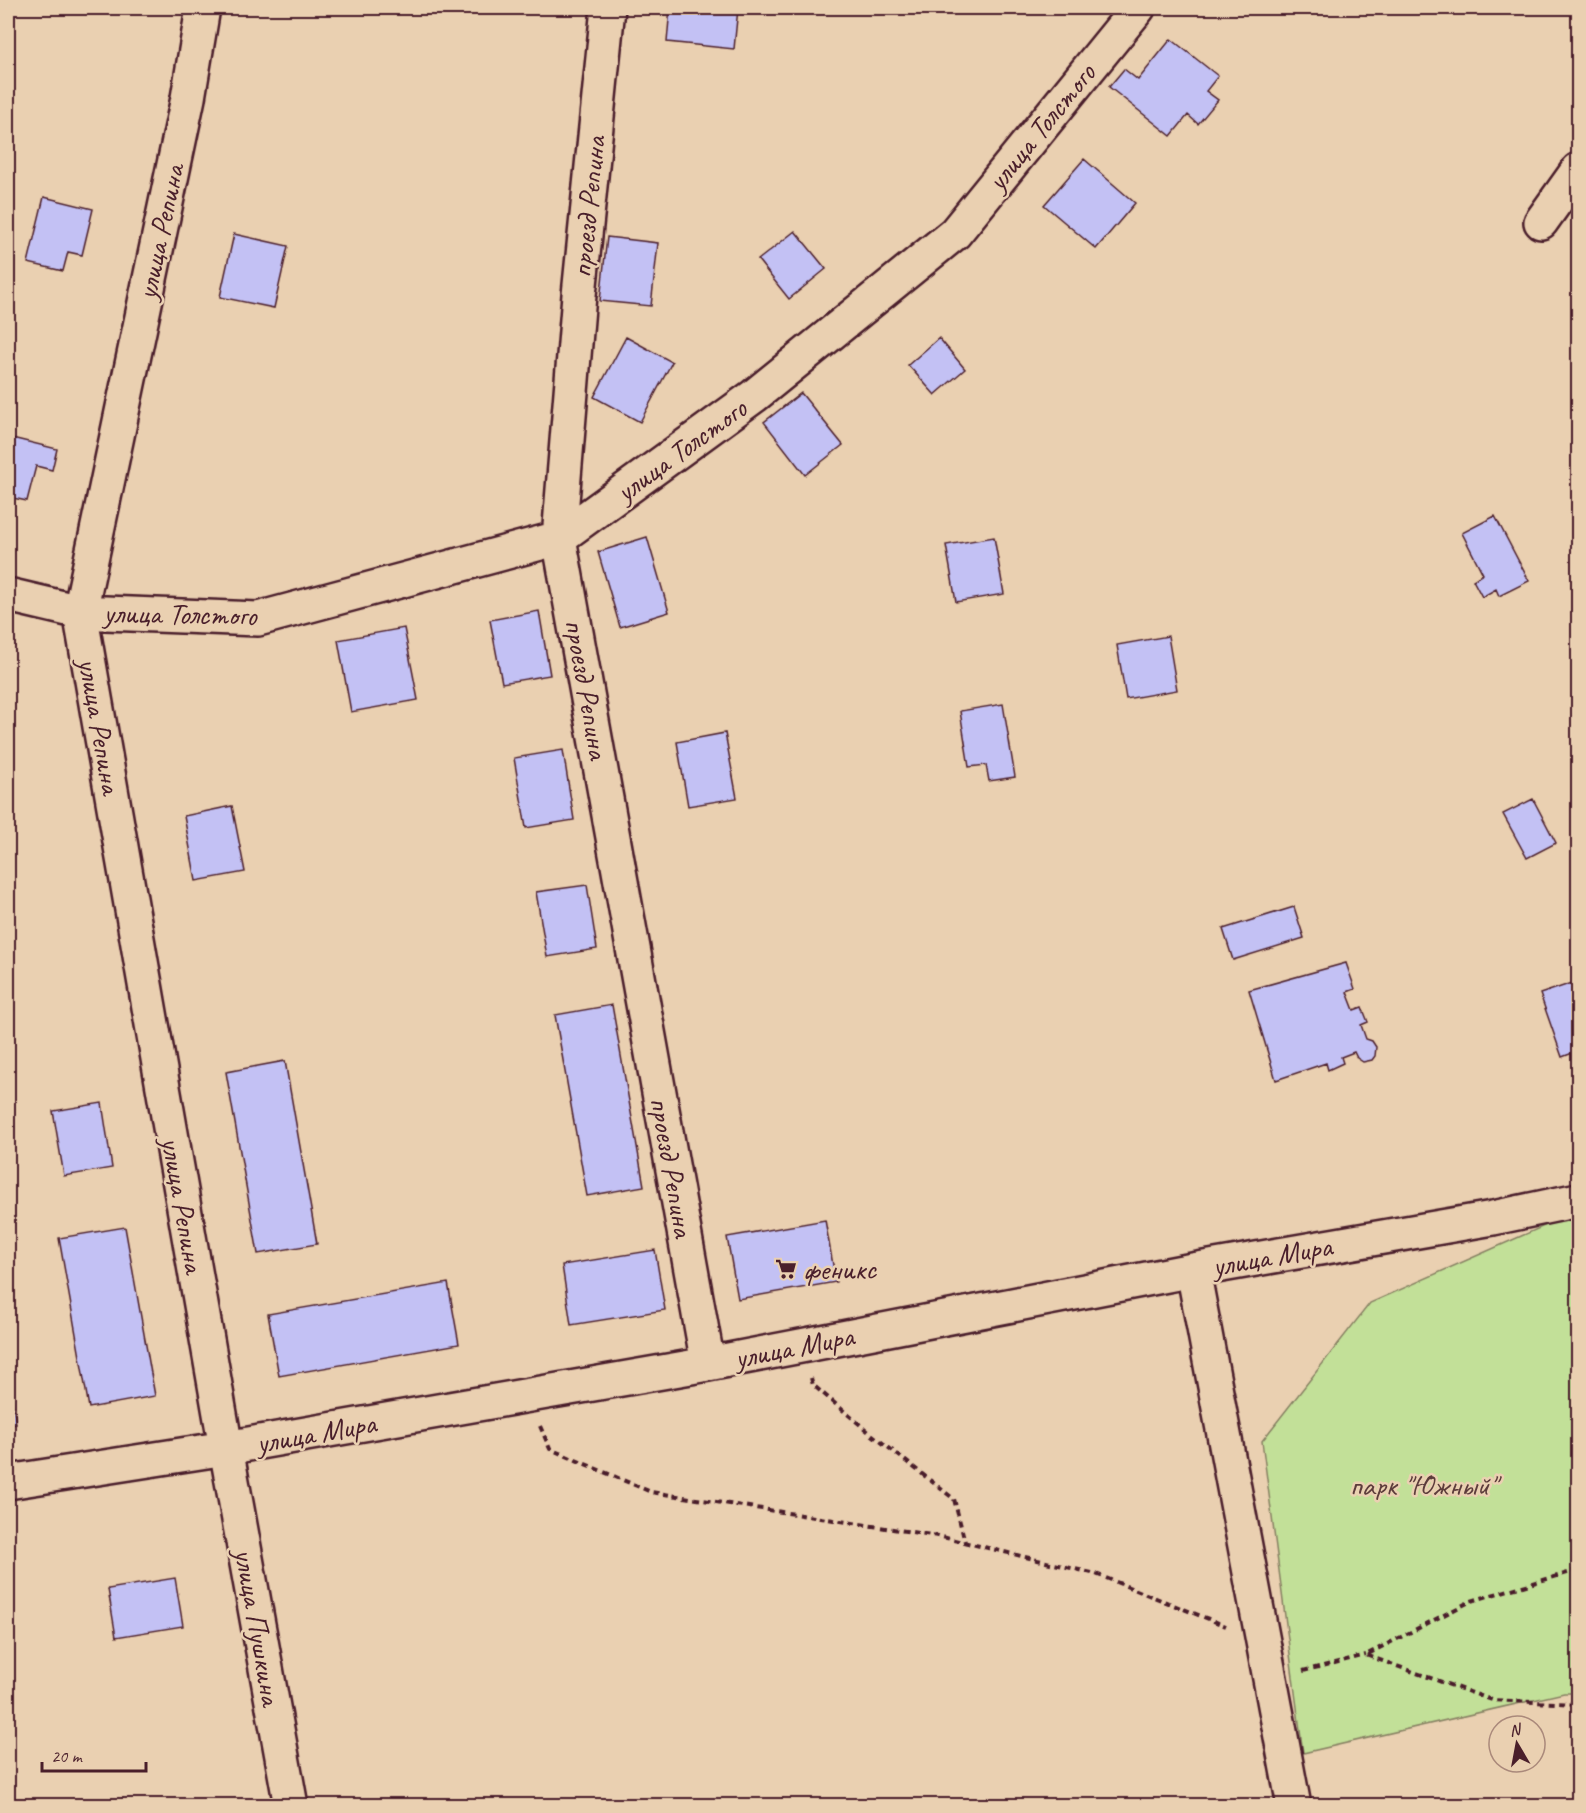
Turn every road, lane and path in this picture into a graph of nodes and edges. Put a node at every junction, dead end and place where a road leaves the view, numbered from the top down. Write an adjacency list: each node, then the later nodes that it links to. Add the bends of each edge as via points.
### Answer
1 (202, 8): 8 (street, улица Репина, via 188,98)
2 (608, 8): 6 (street, проезд Репина)
3 (1138, 8): 6 (street, улица Толстого, via 955,233 754,396)
4 (1578, 170): 5 (street)
5 (1541, 222)
6 (560, 538): 8 (street, улица Толстого, via 258,619); 12 (street, проезд Репина)
7 (8, 595): 8 (street, улица Толстого)
8 (80, 612): 14 (street, улица Репина)
9 (1578, 1200): 10 (street, улица Мира)
10 (1193, 1269): 11 (street, улица Мира); 18 (street)
11 (804, 1345): 12 (street, улица Мира); 16 (path, via 813,1385 954,1499)
12 (708, 1364): 13 (street, улица Мира)
13 (527, 1396): 14 (street, улица Мира); 16 (path, via 550,1449 651,1492)
14 (226, 1448): 15 (street, улица Мира); 22 (street, улица Пушкина)
15 (8, 1482)
16 (965, 1542): 18 (path, via 1096,1574)
17 (1578, 1570): 19 (path, via 1471,1601)
18 (1263, 1641): 20 (street)
19 (1366, 1655): 20 (path); 21 (path, via 1492,1700)
20 (1270, 1679): 23 (street)
21 (1578, 1704)
22 (291, 1806)
23 (1294, 1806)

